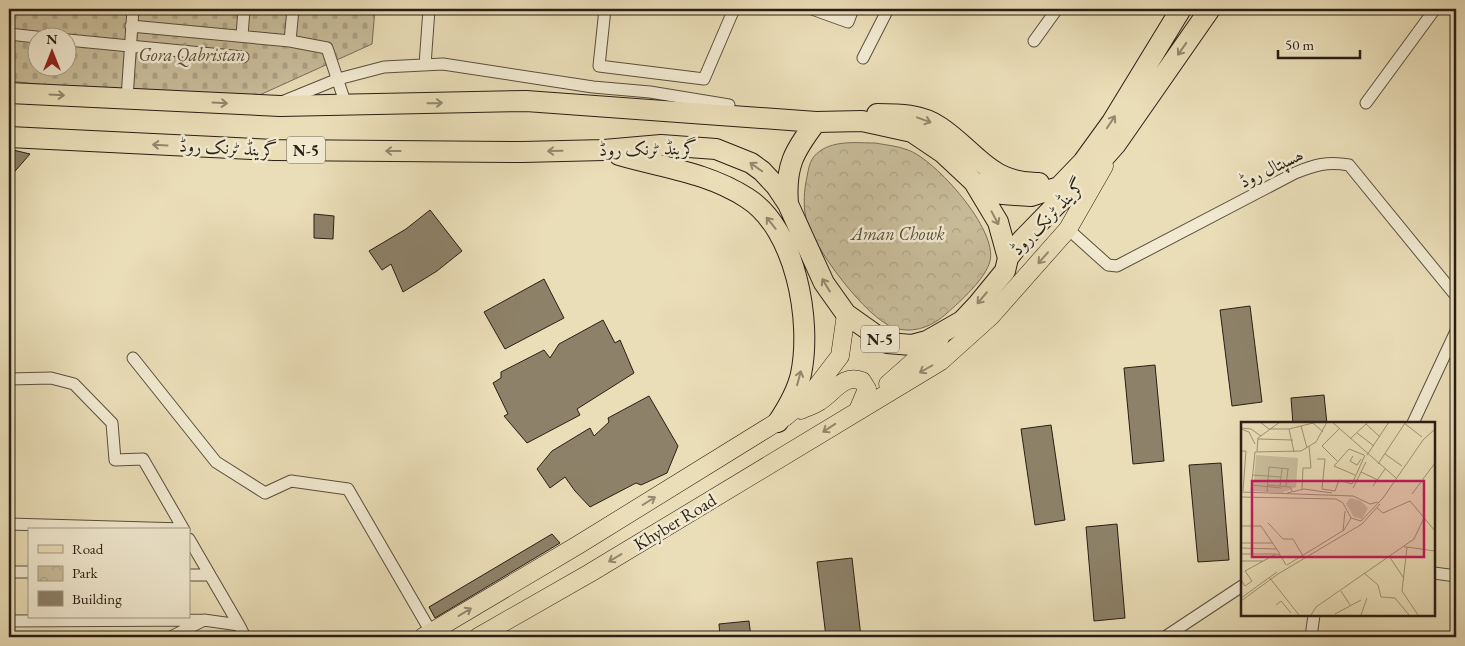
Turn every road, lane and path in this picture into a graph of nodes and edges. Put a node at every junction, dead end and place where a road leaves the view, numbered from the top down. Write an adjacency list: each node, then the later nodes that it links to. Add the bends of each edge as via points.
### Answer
1 (133, 9): 14 (street)
2 (244, 9): 17 (street)
3 (293, 9): 19 (street)
4 (429, 9): 24 (street)
5 (606, 9): 6 (street, via 599,66 704,79)
6 (734, 9)
7 (812, 9): 8 (street, via 848,22)
8 (853, 9)
9 (887, 9): 23 (street)
10 (1057, 9): 20 (street)
11 (1181, 9): 37 (highway, گرینڈ ٹرنک روڈ, one-way to 11, via 1112,122)
12 (1210, 9): 35 (highway, گرینڈ ٹرنک روڈ / N-5, one-way to 35)
13 (1435, 9): 29 (street)
14 (132, 26): 17 (street); 21 (street)
15 (9, 34): 16 (street)
16 (28, 36)
17 (242, 36): 19 (street)
18 (78, 41): 21 (street)
19 (290, 41): 25 (street, via 327,48)
20 (1034, 41)
21 (130, 46): 22 (street); 27 (street)
22 (243, 56)
23 (863, 58)
24 (425, 65): 25 (street, via 384,67); 31 (street, via 443,64)
25 (338, 79): 30 (street); 32 (street)
26 (9, 92): 27 (highway, گرینڈ ٹرنک روڈ, one-way to 27)
27 (127, 98): 32 (highway, گرینڈ ٹرنک روڈ, one-way to 32)
28 (526, 101): 30 (highway, گرینڈ ٹرنک روڈ, one-way to 28); 31 (highway, via 563,98); 33 (highway, گرینڈ ٹرنک روڈ)
29 (1366, 103)
30 (346, 105): 32 (highway, گرینڈ ٹرنک روڈ)
31 (729, 105): 37 (highway, one-way to 37, via 922,118 941,127 984,166 1012,181 1048,183)
32 (273, 106)
33 (816, 122): 38 (highway, گرینڈ ٹرنک روڈ, via 862,121 912,132 944,153); 39 (highway, via 796,148 786,185)
34 (9, 137): 36 (highway, گرینڈ ٹرنک روڈ / N-5, one-way to 34, via 274,150)
35 (1116, 144): 40 (main road); 41 (highway, گرینڈ ٹرنک روڈ / N-5)
36 (604, 150): 39 (highway, گرینڈ ٹرنک روڈ / N-5, one-way to 36, via 762,171 729,152 662,145); 49 (highway, one-way to 36, via 802,374 804,329 796,270 774,226 750,199 727,186 678,168)
37 (1083, 162): 38 (highway, گرینڈ ٹرنک روڈ, via 1060,187 1031,196 1002,194)
38 (974, 182): 41 (highway, one-way to 41, via 998,222)
39 (788, 204): 43 (highway, گرینڈ ٹرنک روڈ / N-5, one-way to 39, via 824,283)
40 (1068, 229): 42 (street, ھسپتال روڈ, via 1101,260 1117,266 1295,173 1318,164 1336,162 1349,165); 48 (main road, one-way to 48, via 991,316 940,361)
41 (1008, 258): 44 (highway, گرینڈ ٹرنک روڈ / N-5, one-way to 44, via 1005,271)
42 (1456, 296)
43 (846, 314): 44 (highway, گرینڈ ٹرنک روڈ / N-5, via 887,343 898,345 927,341); 49 (main road, via 840,356 808,398)
44 (962, 321): 48 (main road, via 906,366)
45 (1456, 331): 50 (street)
46 (133, 358): 66 (street, via 216,462 265,492 291,481 348,489)
47 (9, 379): 53 (street, via 51,378 74,384 112,423 115,460 143,459)
48 (865, 405): 49 (main road, via 867,389 862,381 847,380 820,402); 69 (main road, Khyber Road, one-way to 69, via 785,456)
49 (781, 419): 66 (main road, Khyber Road, one-way to 49)
50 (1414, 422)
51 (9, 524): 52 (street)
52 (97, 528)
53 (183, 528)
54 (190, 541): 59 (street)
55 (9, 572): 56 (street)
56 (28, 572)
57 (1435, 572): 60 (street)
58 (190, 575): 59 (street)
59 (210, 575): 65 (street)
60 (1456, 576)
61 (1241, 587): 70 (street)
62 (1314, 616): 71 (street)
63 (204, 620): 64 (street); 65 (street); 67 (street)
64 (9, 621)
65 (239, 625): 68 (street)
66 (427, 635)
67 (172, 637)
68 (245, 637)
69 (478, 637)
70 (1167, 637)
71 (1311, 637)

